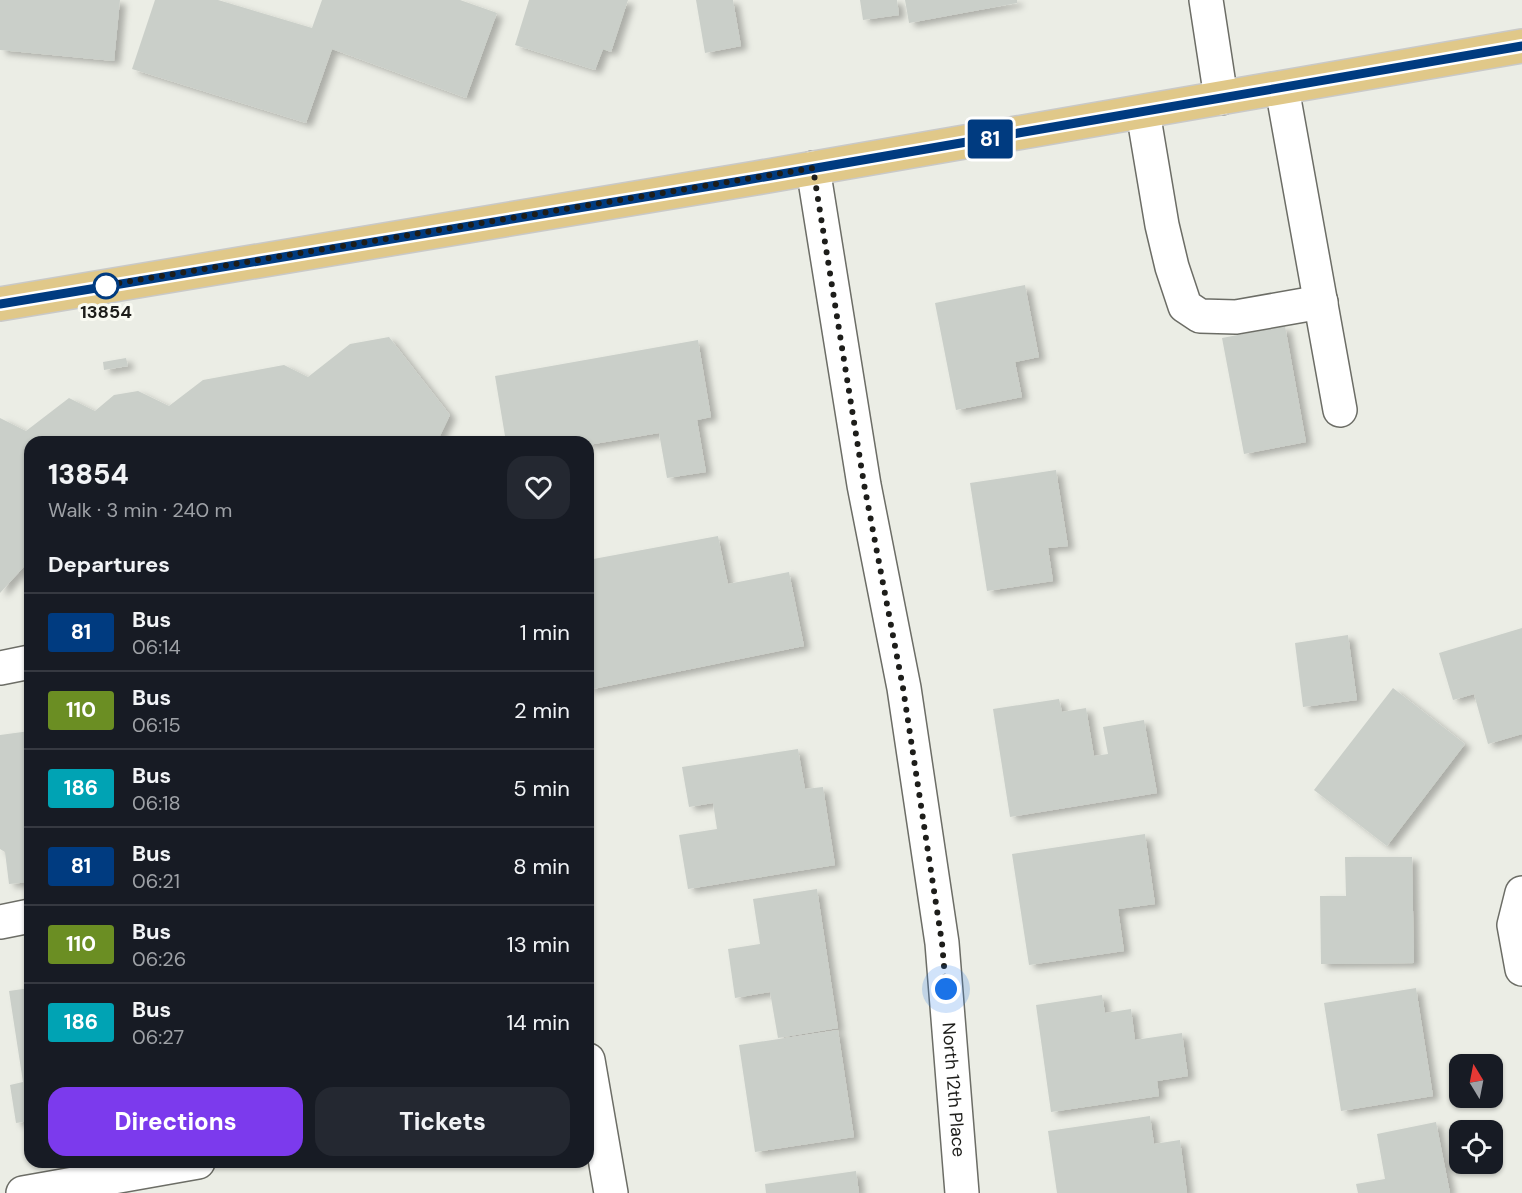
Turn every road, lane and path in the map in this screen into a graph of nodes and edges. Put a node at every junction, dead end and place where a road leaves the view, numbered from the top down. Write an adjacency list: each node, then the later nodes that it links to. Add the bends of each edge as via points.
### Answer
1 (1206, 0): 4 (street)
2 (1522, 46): 3 (main road)
3 (1282, 88): 4 (main road); 7 (street)
4 (1221, 98): 5 (main road)
5 (1143, 112): 6 (main road); 7 (street, via 1162,225 1185,306 1200,316 1236,317)
6 (813, 168): 8 (main road); 20 (street, North 12th Place, via 864,484 903,688 942,943)
7 (1321, 302): 9 (street)
8 (0, 304)
9 (1340, 410)
10 (24, 663): 11 (street)
11 (0, 668)
12 (1522, 893): 15 (street, via 1514,925)
13 (24, 917): 14 (street)
14 (0, 922)
15 (1522, 969)
16 (594, 1095): 19 (street)
17 (164, 1168): 18 (street)
18 (22, 1193)
19 (611, 1193)
20 (962, 1193)

